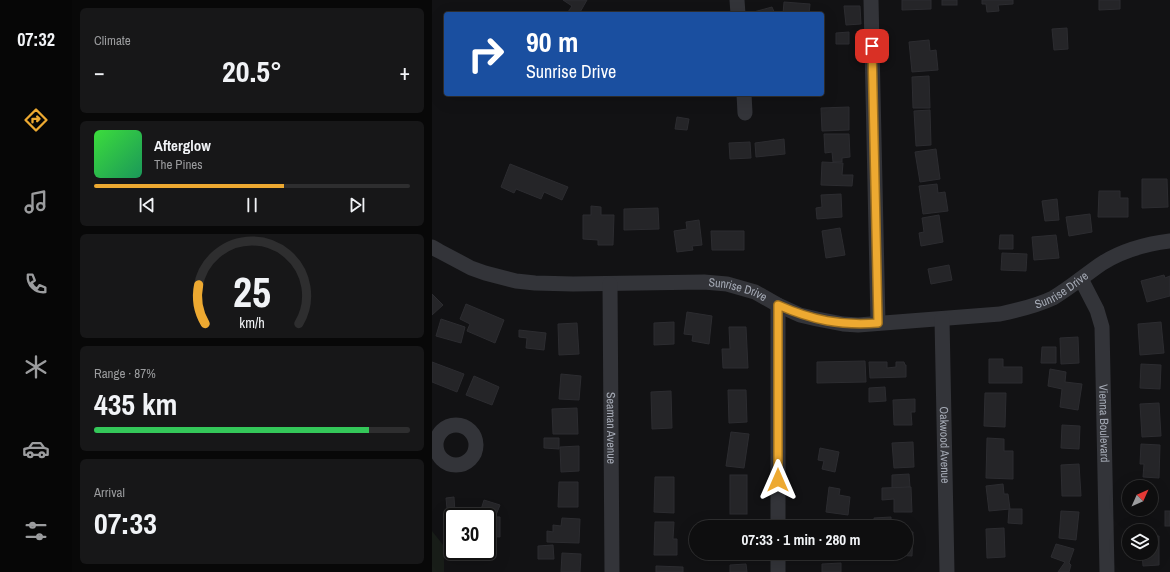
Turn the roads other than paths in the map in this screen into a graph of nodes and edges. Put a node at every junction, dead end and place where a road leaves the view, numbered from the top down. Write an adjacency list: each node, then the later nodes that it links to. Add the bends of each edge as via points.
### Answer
1 (737, 0): 3 (street)
2 (871, 0): 12 (street)
3 (738, 12)
4 (744, 96): 5 (street)
5 (745, 113)
6 (1170, 241): 8 (street, Sunrise Drive, via 1154,243 1119,254)
7 (432, 247): 9 (street, Sunrise Drive, via 472,268 516,281)
8 (1081, 279): 11 (street, Sunrise Drive, via 1054,297 1023,309 1000,314); 18 (street, Vienna Boulevard, via 1097,310 1102,327)
9 (610, 284): 10 (street, Sunrise Drive, via 727,284 755,292); 15 (street, Seaman Avenue)
10 (778, 305): 12 (street, Sunrise Drive, via 800,315 824,321 858,325); 13 (street)
11 (942, 319): 12 (street, Sunrise Drive); 17 (street, Oakwood Avenue)
12 (878, 323)
13 (778, 520)
14 (778, 560): 16 (street)
15 (612, 572)
16 (778, 572)
17 (947, 572)
18 (1107, 572)

